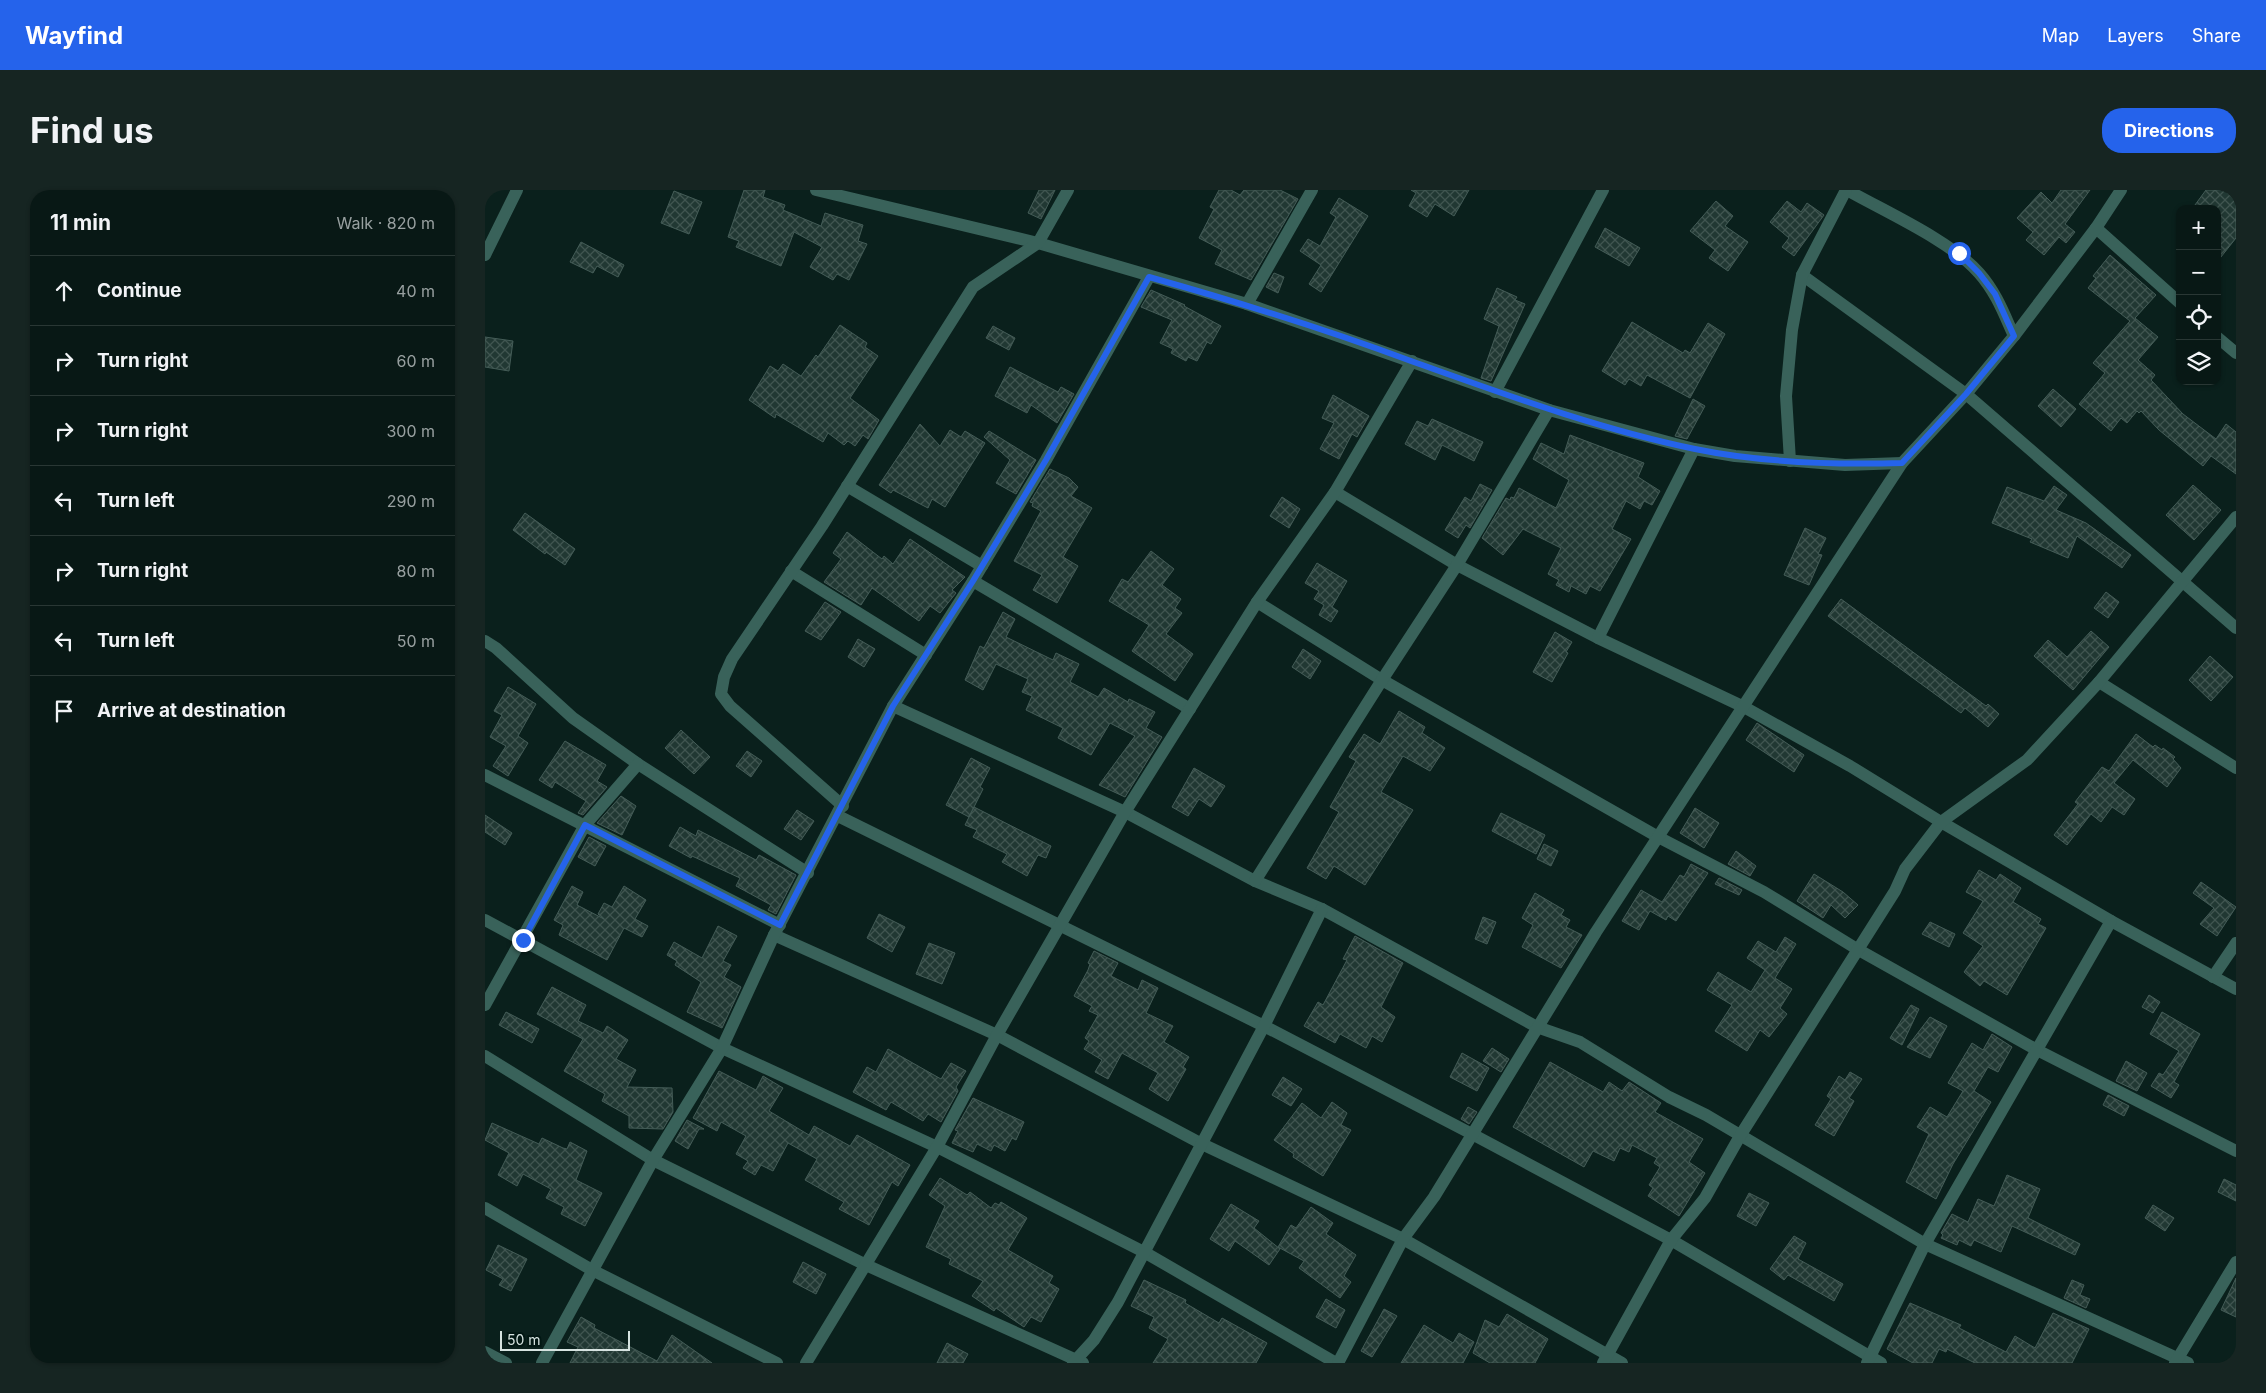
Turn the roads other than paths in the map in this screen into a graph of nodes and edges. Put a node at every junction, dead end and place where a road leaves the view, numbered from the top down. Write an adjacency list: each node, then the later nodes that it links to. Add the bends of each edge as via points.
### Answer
1 (517, 190): 10 (street)
2 (1068, 190): 9 (street)
3 (1603, 190): 19 (street)
4 (1846, 190): 11 (street); 15 (street, via 1959,253 1995,294)
5 (2121, 190): 8 (street)
6 (822, 191): 9 (street)
7 (1306, 192): 14 (street)
8 (2096, 228): 13 (street); 15 (street)
9 (1038, 243): 12 (street); 25 (street, via 973,287)
10 (485, 255)
11 (1803, 275): 20 (street); 23 (street, via 1792,330 1786,396)
12 (1149, 277): 14 (street); 29 (street)
13 (2176, 299)
14 (1247, 304): 18 (street)
15 (2014, 336): 20 (street)
16 (2220, 340): 17 (street)
17 (2236, 354)
18 (1412, 361): 19 (street); 26 (street)
19 (1495, 392): 21 (street)
20 (1966, 394): 24 (street); 31 (street)
21 (1549, 410): 22 (street); 28 (street)
22 (1694, 449): 23 (street); 35 (street)
23 (1790, 460): 24 (street, via 1845,465)
24 (1902, 463): 41 (street)
25 (847, 486): 29 (street); 30 (street)
26 (1335, 492): 28 (street); 33 (street)
27 (2236, 517): 31 (street)
28 (1457, 565): 35 (street); 38 (street)
29 (982, 566): 32 (street)
30 (791, 571): 37 (street); 46 (street, via 732,659 721,694)
31 (2181, 580): 34 (street); 39 (street)
32 (973, 581): 37 (street); 42 (street)
33 (1257, 602): 38 (street); 42 (street)
34 (2236, 628)
35 (1598, 638): 41 (street)
36 (485, 641): 43 (street, via 497,648 573,718)
37 (927, 655): 40 (street)
38 (1382, 680): 50 (street); 52 (street)
39 (2099, 682): 44 (street); 48 (street, via 2027,760)
40 (893, 706): 46 (street); 47 (street)
41 (1744, 707): 48 (street); 50 (street)
42 (1190, 709): 47 (street)
43 (638, 764): 49 (street); 51 (street)
44 (2236, 768)
45 (485, 775): 49 (street)
46 (840, 811): 51 (street); 56 (street)
47 (1125, 812): 52 (street); 56 (street)
48 (1941, 822): 55 (street); 60 (street, via 1905,869 1895,891)
49 (585, 825): 57 (street); 58 (street)
50 (1660, 838): 60 (street, via 1764,892); 65 (street)
51 (809, 873): 57 (street)
52 (1255, 881): 53 (street)
53 (1322, 909): 64 (street); 65 (street)
54 (485, 920): 58 (street)
55 (2111, 921): 61 (street); 68 (street)
56 (1060, 926): 64 (street); 66 (street)
57 (777, 930): 66 (street); 67 (street)
58 (523, 940): 63 (street); 67 (street)
59 (2236, 943): 61 (street)
60 (1857, 949): 68 (street); 71 (street)
61 (2213, 977): 62 (street)
62 (2236, 989)
63 (485, 1005)
64 (1264, 1026): 70 (street); 72 (street)
65 (1537, 1027): 70 (street); 71 (street, via 1580,1042)
66 (997, 1035): 72 (street); 73 (street)
67 (722, 1048): 73 (street); 75 (street)
68 (2037, 1050): 74 (street); 79 (street)
69 (485, 1056): 75 (street)
70 (1472, 1134): 77 (street, via 1434,1197); 78 (street)
71 (1740, 1136): 78 (street, via 1705,1198); 79 (street)
72 (1202, 1144): 77 (street); 80 (street)
73 (937, 1147): 80 (street); 81 (street)
74 (2236, 1151)
75 (653, 1160): 81 (street); 82 (street)
76 (485, 1208): 82 (street)
77 (1403, 1239): 85 (street); 93 (street)
78 (1671, 1240): 85 (street); 86 (street)
79 (1925, 1244): 86 (street); 87 (street)
80 (1144, 1252): 88 (street, via 1094,1340); 93 (street)
81 (866, 1265): 88 (street); 92 (street)
82 (592, 1270): 90 (street); 91 (street)
83 (2234, 1270): 87 (street)
84 (485, 1352): 89 (street)
85 (1605, 1359): 94 (street)
86 (1873, 1361)
87 (2180, 1361)
88 (1077, 1362)
89 (506, 1363)
90 (542, 1363)
91 (777, 1363)
92 (806, 1363)
93 (1337, 1363)
94 (1621, 1363)

